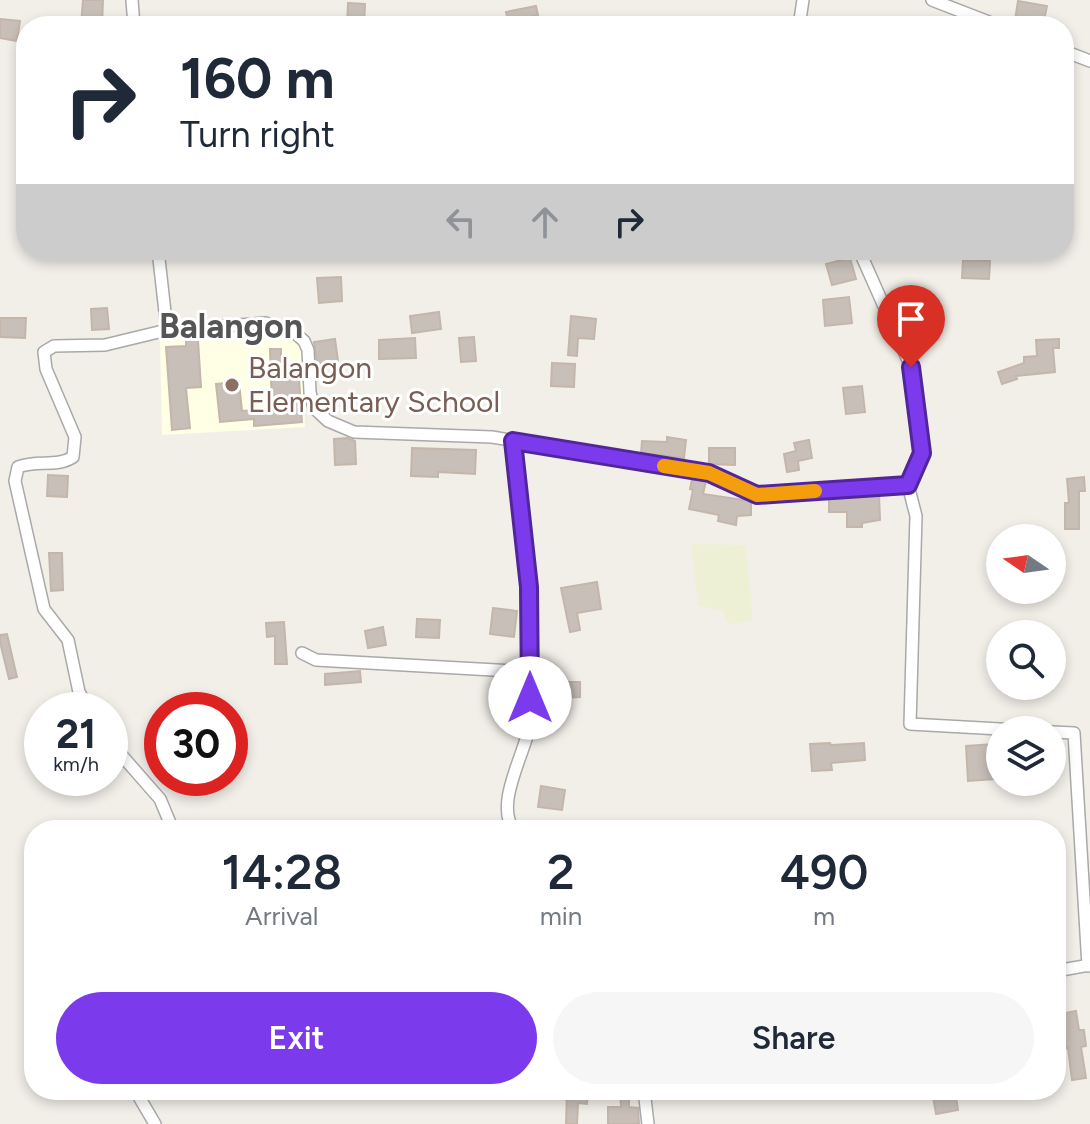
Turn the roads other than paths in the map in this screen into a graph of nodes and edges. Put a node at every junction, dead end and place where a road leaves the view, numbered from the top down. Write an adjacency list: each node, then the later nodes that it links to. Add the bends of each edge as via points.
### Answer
1 (932, 0): 2 (street)
2 (973, 16)
3 (159, 260): 5 (street)
4 (863, 260): 7 (street, via 911,367 922,453)
5 (167, 330): 6 (street, via 266,323 295,333 308,350 314,408 354,432); 10 (street, via 105,345 54,346 44,352 75,437 73,457 62,464 18,467 15,481 44,609 68,640)
6 (513, 441): 7 (street, via 709,473 757,495); 9 (street, via 529,587)
7 (908, 485): 11 (street, via 916,516 910,724)
8 (302, 653): 9 (street, via 316,660)
9 (530, 672): 15 (street, via 530,724 511,782)
10 (79, 692)
11 (986, 728)
12 (1066, 733): 16 (street, via 1074,733)
13 (128, 763): 14 (street, via 160,799)
14 (169, 820)
15 (508, 820)
16 (1089, 966): 17 (street)
17 (1066, 969)
18 (141, 1100): 20 (street)
19 (645, 1100): 21 (street)
20 (155, 1124)
21 (648, 1124)

